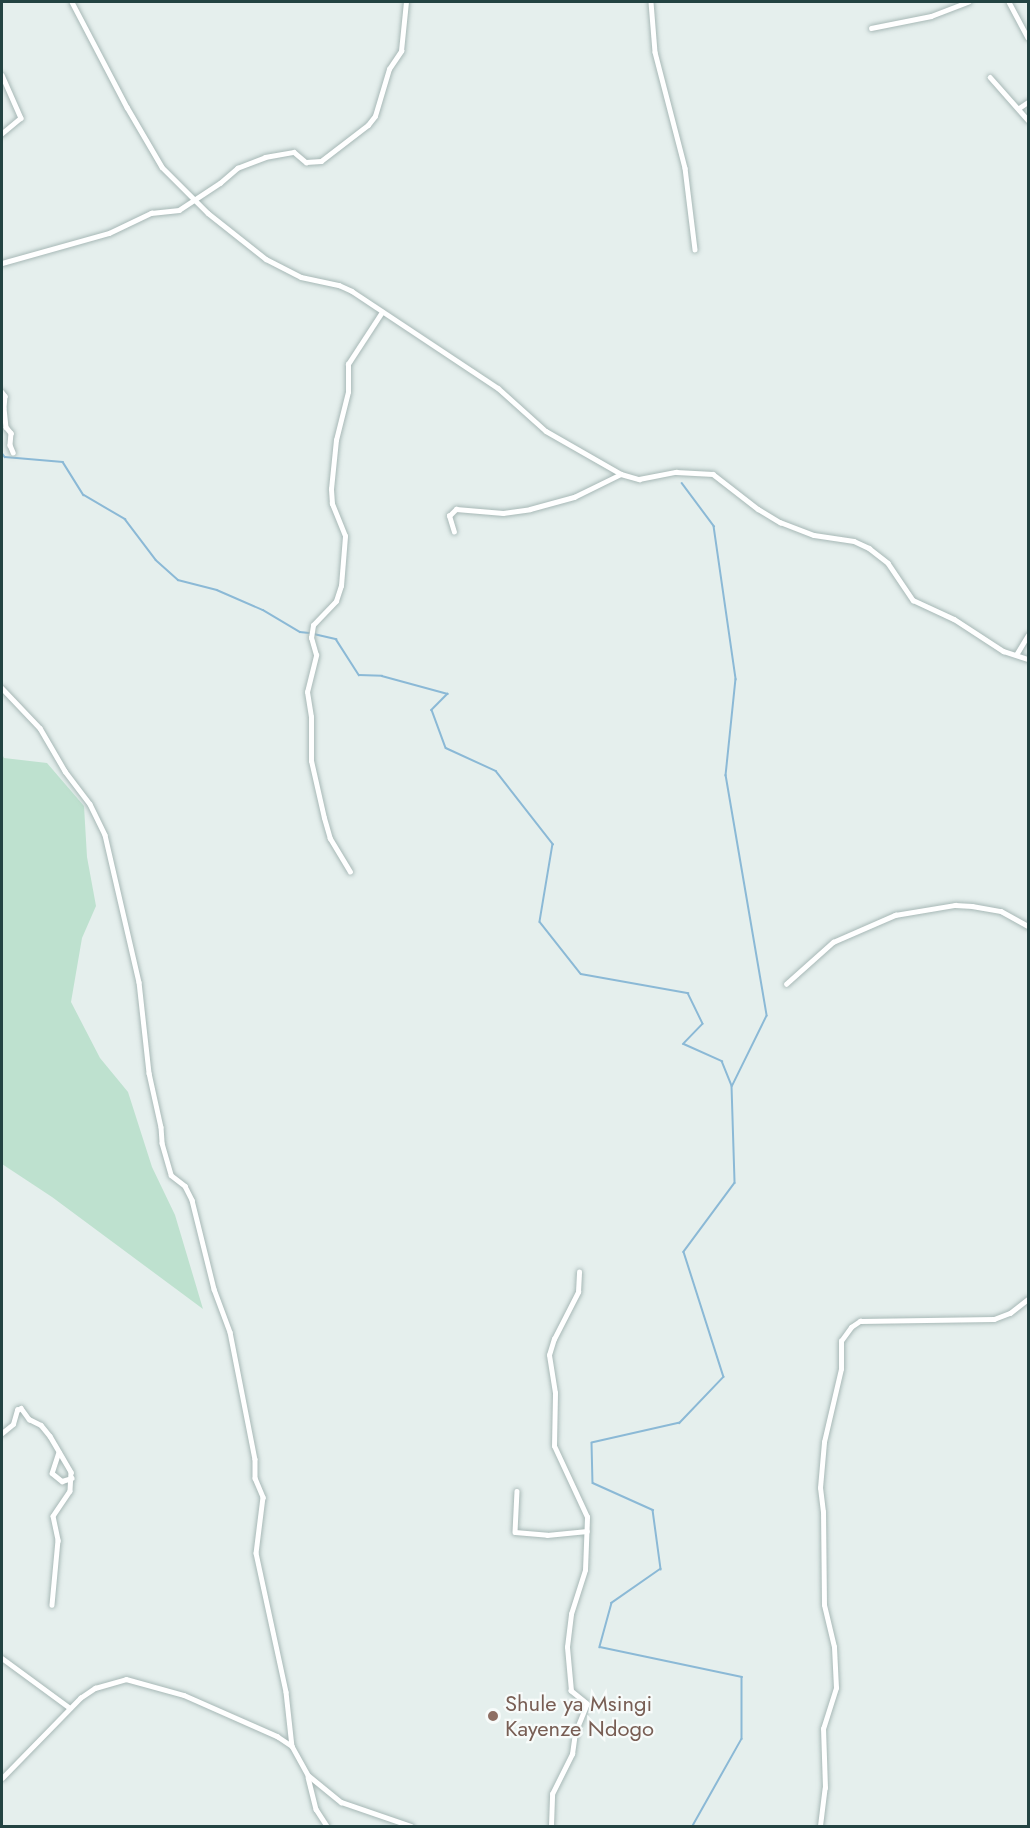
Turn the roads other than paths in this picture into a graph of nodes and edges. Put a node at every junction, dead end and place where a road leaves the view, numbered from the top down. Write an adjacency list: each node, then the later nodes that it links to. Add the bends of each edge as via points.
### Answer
1 (72, 2): 14 (street, via 162,167)
2 (406, 2): 14 (street, via 402,47 389,69 372,121 321,161 306,162 294,152 265,157 237,168)
3 (651, 2): 15 (street, via 655,52 686,168)
4 (968, 2): 6 (street, via 931,16)
5 (1010, 2): 7 (street)
6 (871, 28)
7 (1029, 37)
8 (2, 75): 13 (street, via 21,118)
9 (990, 77): 11 (street)
10 (1029, 102): 11 (street)
11 (1019, 108): 12 (street)
12 (1029, 120)
13 (2, 134)
14 (195, 200): 16 (street, via 179,210 164,210 135,219 109,233); 17 (street, via 276,265 301,277 345,287)
15 (695, 249)
16 (2, 262)
17 (382, 312): 20 (street, via 498,388 546,431); 26 (street, via 348,364 348,392 336,440 331,489 332,504 345,536 341,586 336,602 313,625 311,638 316,655 307,692 311,761 324,818 330,839)
18 (2, 392): 19 (street)
19 (13, 452)
20 (621, 474): 21 (street, via 566,500 530,509 503,513 456,509 449,516); 23 (street, via 639,479 671,472 713,474 780,522 869,548 888,563 914,600 1003,651)
21 (454, 532)
22 (1029, 634): 23 (street)
23 (1017, 655): 24 (street)
24 (1029, 659)
25 (2, 688): 39 (street, via 40,728 90,804 105,835 139,982 162,1143 171,1175 185,1186 192,1200 214,1289 231,1332 255,1459 255,1478 263,1497 256,1552 287,1698)
26 (350, 872)
27 (1029, 926): 28 (street, via 1001,911 972,906 954,905 895,915 833,942)
28 (786, 984)
29 (579, 1272): 35 (street, via 578,1292 549,1356 555,1393 554,1446 585,1509)
30 (1029, 1299): 45 (street, via 994,1319 860,1321 840,1341 841,1369 824,1442 819,1488 824,1605 834,1647 836,1688 824,1726 825,1788)
31 (2, 1433): 32 (street, via 14,1424 21,1408 29,1419 41,1425)
32 (59, 1452): 33 (street); 33 (street, via 52,1473 62,1481)
33 (72, 1478): 36 (street, via 70,1491 53,1516 58,1540)
34 (517, 1491): 35 (street, via 515,1532 547,1535)
35 (587, 1531): 44 (street, via 585,1570 571,1614 567,1647 571,1691 587,1704 575,1733 572,1754 552,1794)
36 (52, 1605)
37 (2, 1658): 38 (street)
38 (70, 1708): 39 (street, via 95,1688 128,1679 184,1695); 41 (street)
39 (292, 1746): 40 (street)
40 (308, 1775): 42 (street, via 315,1809); 43 (street, via 341,1802)
41 (2, 1778)
42 (327, 1827)
43 (411, 1827)
44 (551, 1827)
45 (820, 1827)

